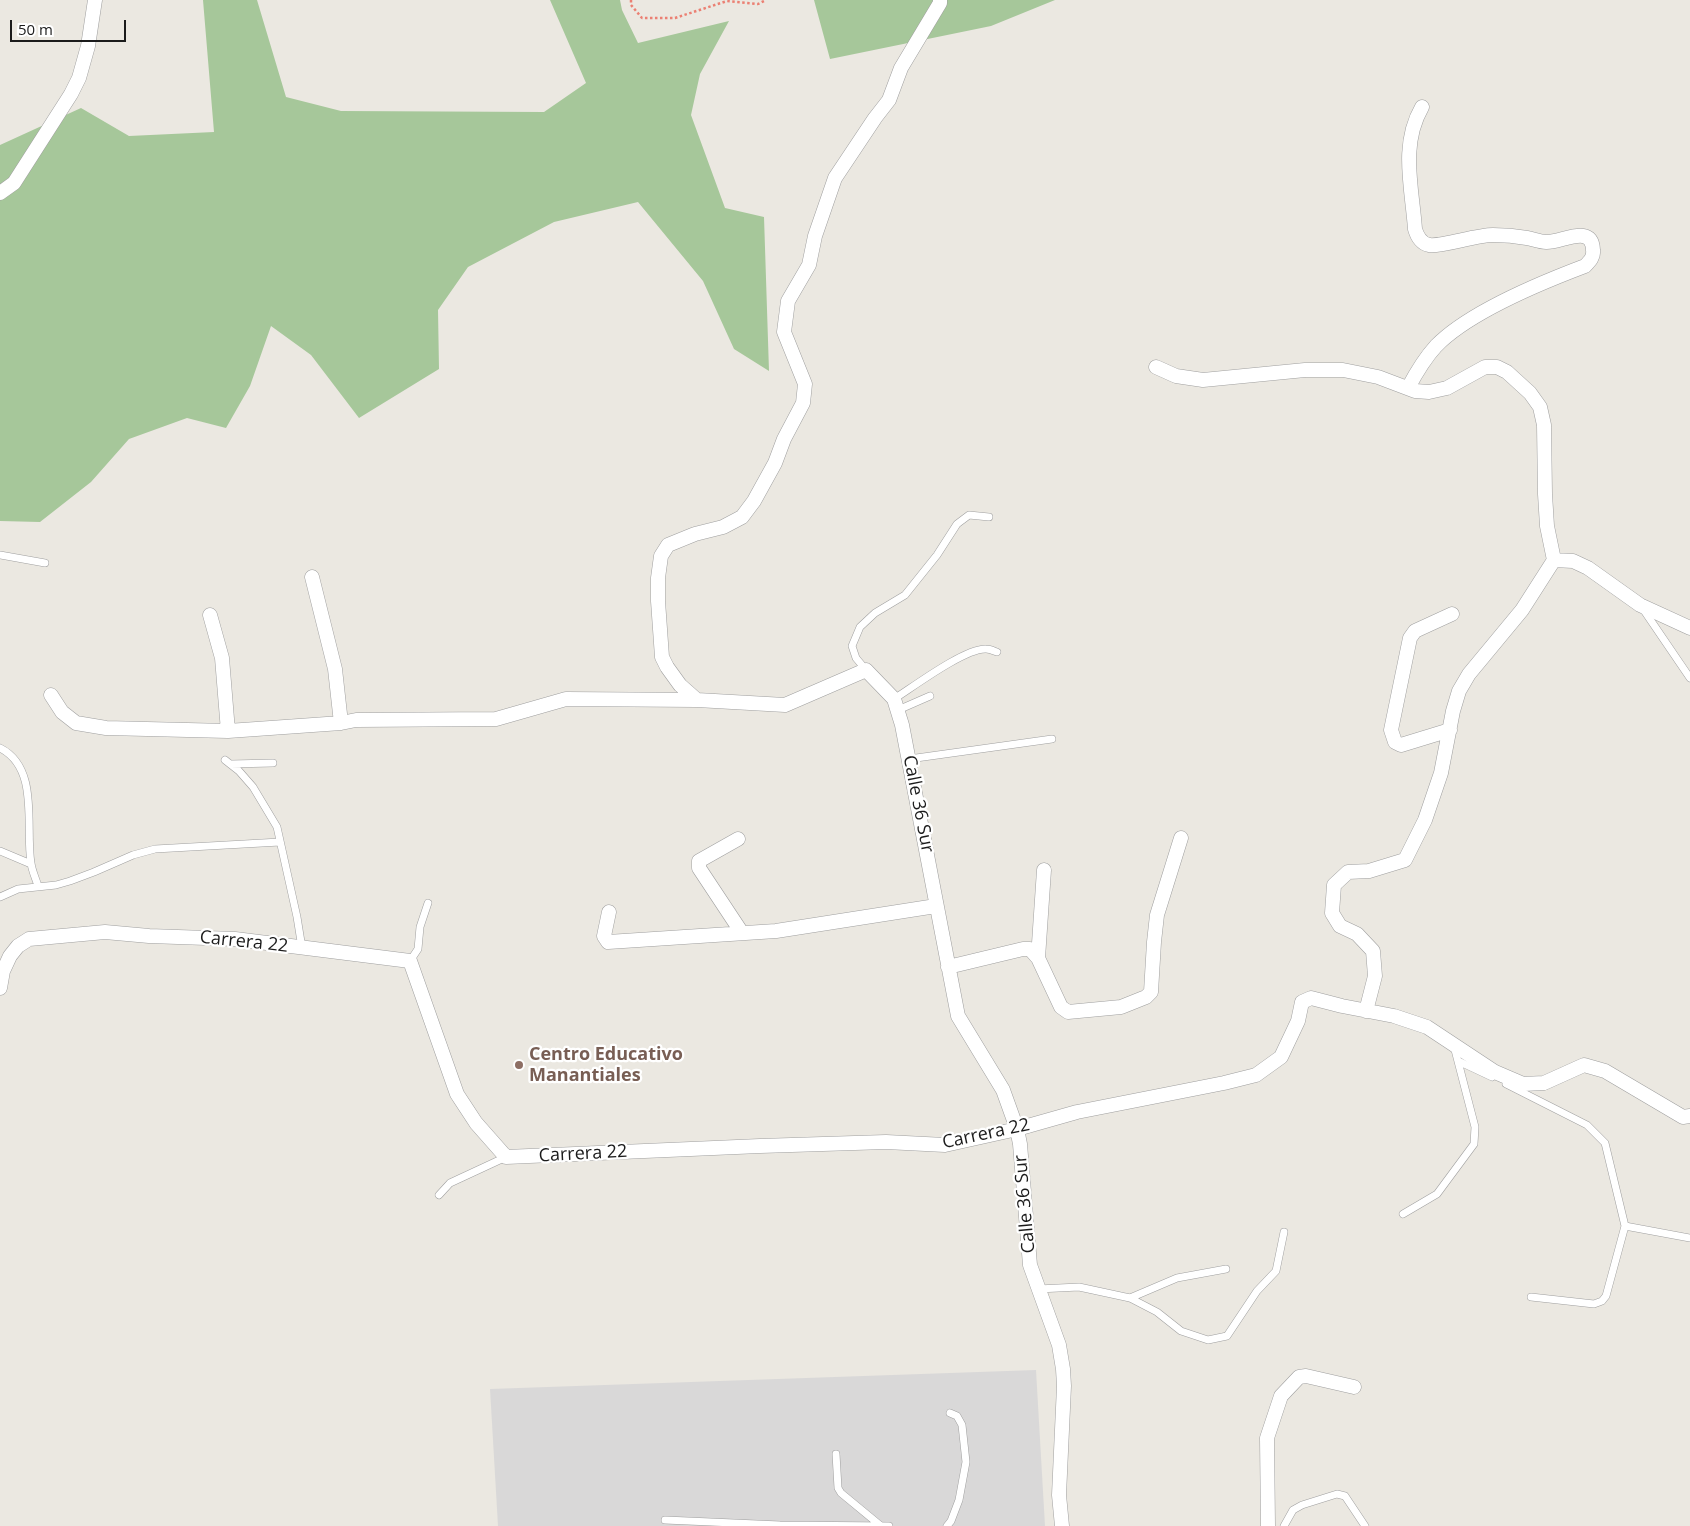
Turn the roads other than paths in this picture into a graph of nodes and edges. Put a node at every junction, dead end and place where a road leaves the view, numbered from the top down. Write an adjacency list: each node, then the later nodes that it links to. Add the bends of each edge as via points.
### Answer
1 (95, 0): 4 (street, via 85,62 71,94 14,183)
2 (940, 0): 21 (street, via 901,68 889,100 835,178 815,236 809,265 788,301 784,332 805,384 802,403 775,463 742,517 723,527 668,545 661,556 658,601 662,656 680,685)
3 (1422, 107): 6 (street, via 1413,124 1409,142 1415,229 1419,239 1432,245 1493,235 1546,242 1582,235 1592,242 1593,252 1585,266 1516,295 1457,327 1426,357)
4 (0, 193)
5 (1156, 366): 6 (street, via 1176,376 1203,380 1305,370 1343,370 1378,377)
6 (1408, 388): 9 (street, via 1422,392 1438,391 1491,366 1507,372 1536,399 1544,416 1545,494 1548,537)
7 (989, 517): 17 (lane, via 969,516 957,524 937,556 905,594 860,627 852,646 856,658)
8 (0, 555): 10 (lane)
9 (1554, 560): 12 (street, via 1572,561 1588,568); 24 (street, via 1522,610 1469,674 1459,691)
10 (45, 563)
11 (312, 577): 23 (street, via 335,669)
12 (1640, 604): 15 (street); 18 (lane)
13 (1452, 614): 24 (street, via 1415,630 1410,638 1390,730 1395,742 1401,745)
14 (210, 615): 25 (street, via 222,658)
15 (1690, 628)
16 (997, 652): 22 (lane, via 985,649 956,659)
17 (866, 670): 21 (street, via 785,705); 22 (street)
18 (1690, 678)
19 (51, 695): 25 (street, via 62,712 76,723 106,728)
20 (930, 696): 22 (lane)
21 (697, 700): 23 (street, via 566,699 496,719 356,720)
22 (896, 705): 28 (street, Calle 36 Sur)
23 (341, 723): 25 (street)
24 (1450, 730): 47 (street, via 1441,773 1425,820 1405,860 1369,871 1348,872 1334,885 1332,913 1340,926 1357,934 1373,952 1375,976)
25 (228, 731)
26 (1052, 739): 28 (lane)
27 (0, 748): 34 (lane, via 15,758 25,777)
28 (909, 760): 39 (street, Calle 36 Sur)
29 (273, 763): 32 (lane, via 228,762 240,771 258,795 277,827)
30 (1181, 838): 43 (street, via 1157,915 1152,992 1121,1007 1068,1012 1061,1006)
31 (738, 839): 41 (street, via 699,861 699,868)
32 (280, 842): 36 (lane, via 155,849 132,854 70,881); 42 (lane)
33 (0, 851): 34 (lane)
34 (31, 864): 36 (lane)
35 (1044, 870): 43 (street)
36 (38, 886): 37 (lane, via 18,889)
37 (0, 897)
38 (428, 903): 44 (lane, via 420,927 418,949)
39 (936, 906): 41 (street, via 776,931); 45 (street, Calle 36 Sur)
40 (609, 912): 41 (street, via 604,936 608,942)
41 (742, 933)
42 (302, 948): 44 (street, Carrera 22); 46 (street, Carrera 22, via 235,939 105,932 29,939 6,955)
43 (1038, 958): 45 (street, via 1030,949 1024,949)
44 (410, 961): 52 (street, via 457,1094 476,1123)
45 (948, 967): 51 (street, Calle 36 Sur, via 958,1016 1003,1090)
46 (0, 988)
47 (1366, 1011): 48 (street, via 1427,1027); 51 (street, Carrera 22, via 1311,998 1302,1002 1298,1022 1281,1057 1256,1075 1076,1112)
48 (1454, 1045): 49 (lane); 50 (street, via 1495,1072 1523,1084 1544,1083 1584,1065 1605,1071 1683,1117)
49 (1458, 1061): 54 (lane, via 1475,1127 1474,1144 1437,1194); 55 (lane, via 1587,1125 1605,1143)
50 (1690, 1116)
51 (1017, 1129): 52 (street, Carrera 22, via 945,1145 886,1142 770,1145); 59 (street, Calle 36 Sur, via 1030,1265)
52 (506, 1157): 53 (lane, via 450,1183)
53 (439, 1195)
54 (1403, 1214)
55 (1625, 1226): 57 (lane); 60 (lane, via 1602,1301 1594,1304)
56 (1284, 1232): 61 (lane, via 1276,1271 1257,1291 1227,1336 1208,1340 1182,1331 1157,1312)
57 (1690, 1238)
58 (1226, 1269): 61 (lane, via 1177,1278)
59 (1038, 1289): 61 (lane, via 1079,1287); 70 (street, Calle 36 Sur, via 1063,1369 1059,1495)
60 (1531, 1297)
61 (1130, 1298)
62 (1354, 1386): 71 (street, via 1306,1376 1300,1377 1280,1396 1267,1438)
63 (950, 1413): 69 (lane, via 958,1416 962,1425 966,1462 959,1500)
64 (836, 1454): 67 (lane, via 841,1493)
65 (665, 1520): 66 (lane)
66 (780, 1526): 67 (lane)
67 (881, 1526): 68 (lane)
68 (889, 1526)
69 (947, 1526)
70 (1062, 1526)
71 (1268, 1526)
72 (1284, 1526): 73 (lane, via 1293,1510 1337,1494 1345,1496)
73 (1365, 1526)

